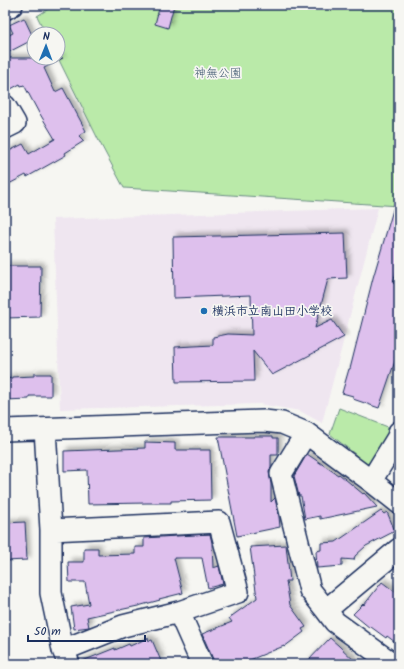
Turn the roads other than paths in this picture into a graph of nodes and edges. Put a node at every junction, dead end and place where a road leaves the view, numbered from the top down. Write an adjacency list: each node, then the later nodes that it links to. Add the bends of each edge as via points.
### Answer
1 (5, 106): 2 (street, via 15,123)
2 (5, 128)
3 (45, 429): 4 (street); 5 (street, via 264,421 282,422); 9 (street)
4 (5, 430)
5 (306, 433): 7 (street); 11 (street, via 281,474 310,590)
6 (399, 436): 7 (street)
7 (371, 481): 8 (street)
8 (399, 503)
9 (51, 530): 12 (street, via 220,522 238,592); 13 (street, via 51,593)
10 (399, 549): 11 (street)
11 (326, 610): 15 (street, via 335,622)
12 (178, 612): 13 (street, via 123,626); 14 (street)
13 (66, 657)
14 (202, 664)
15 (393, 664)

